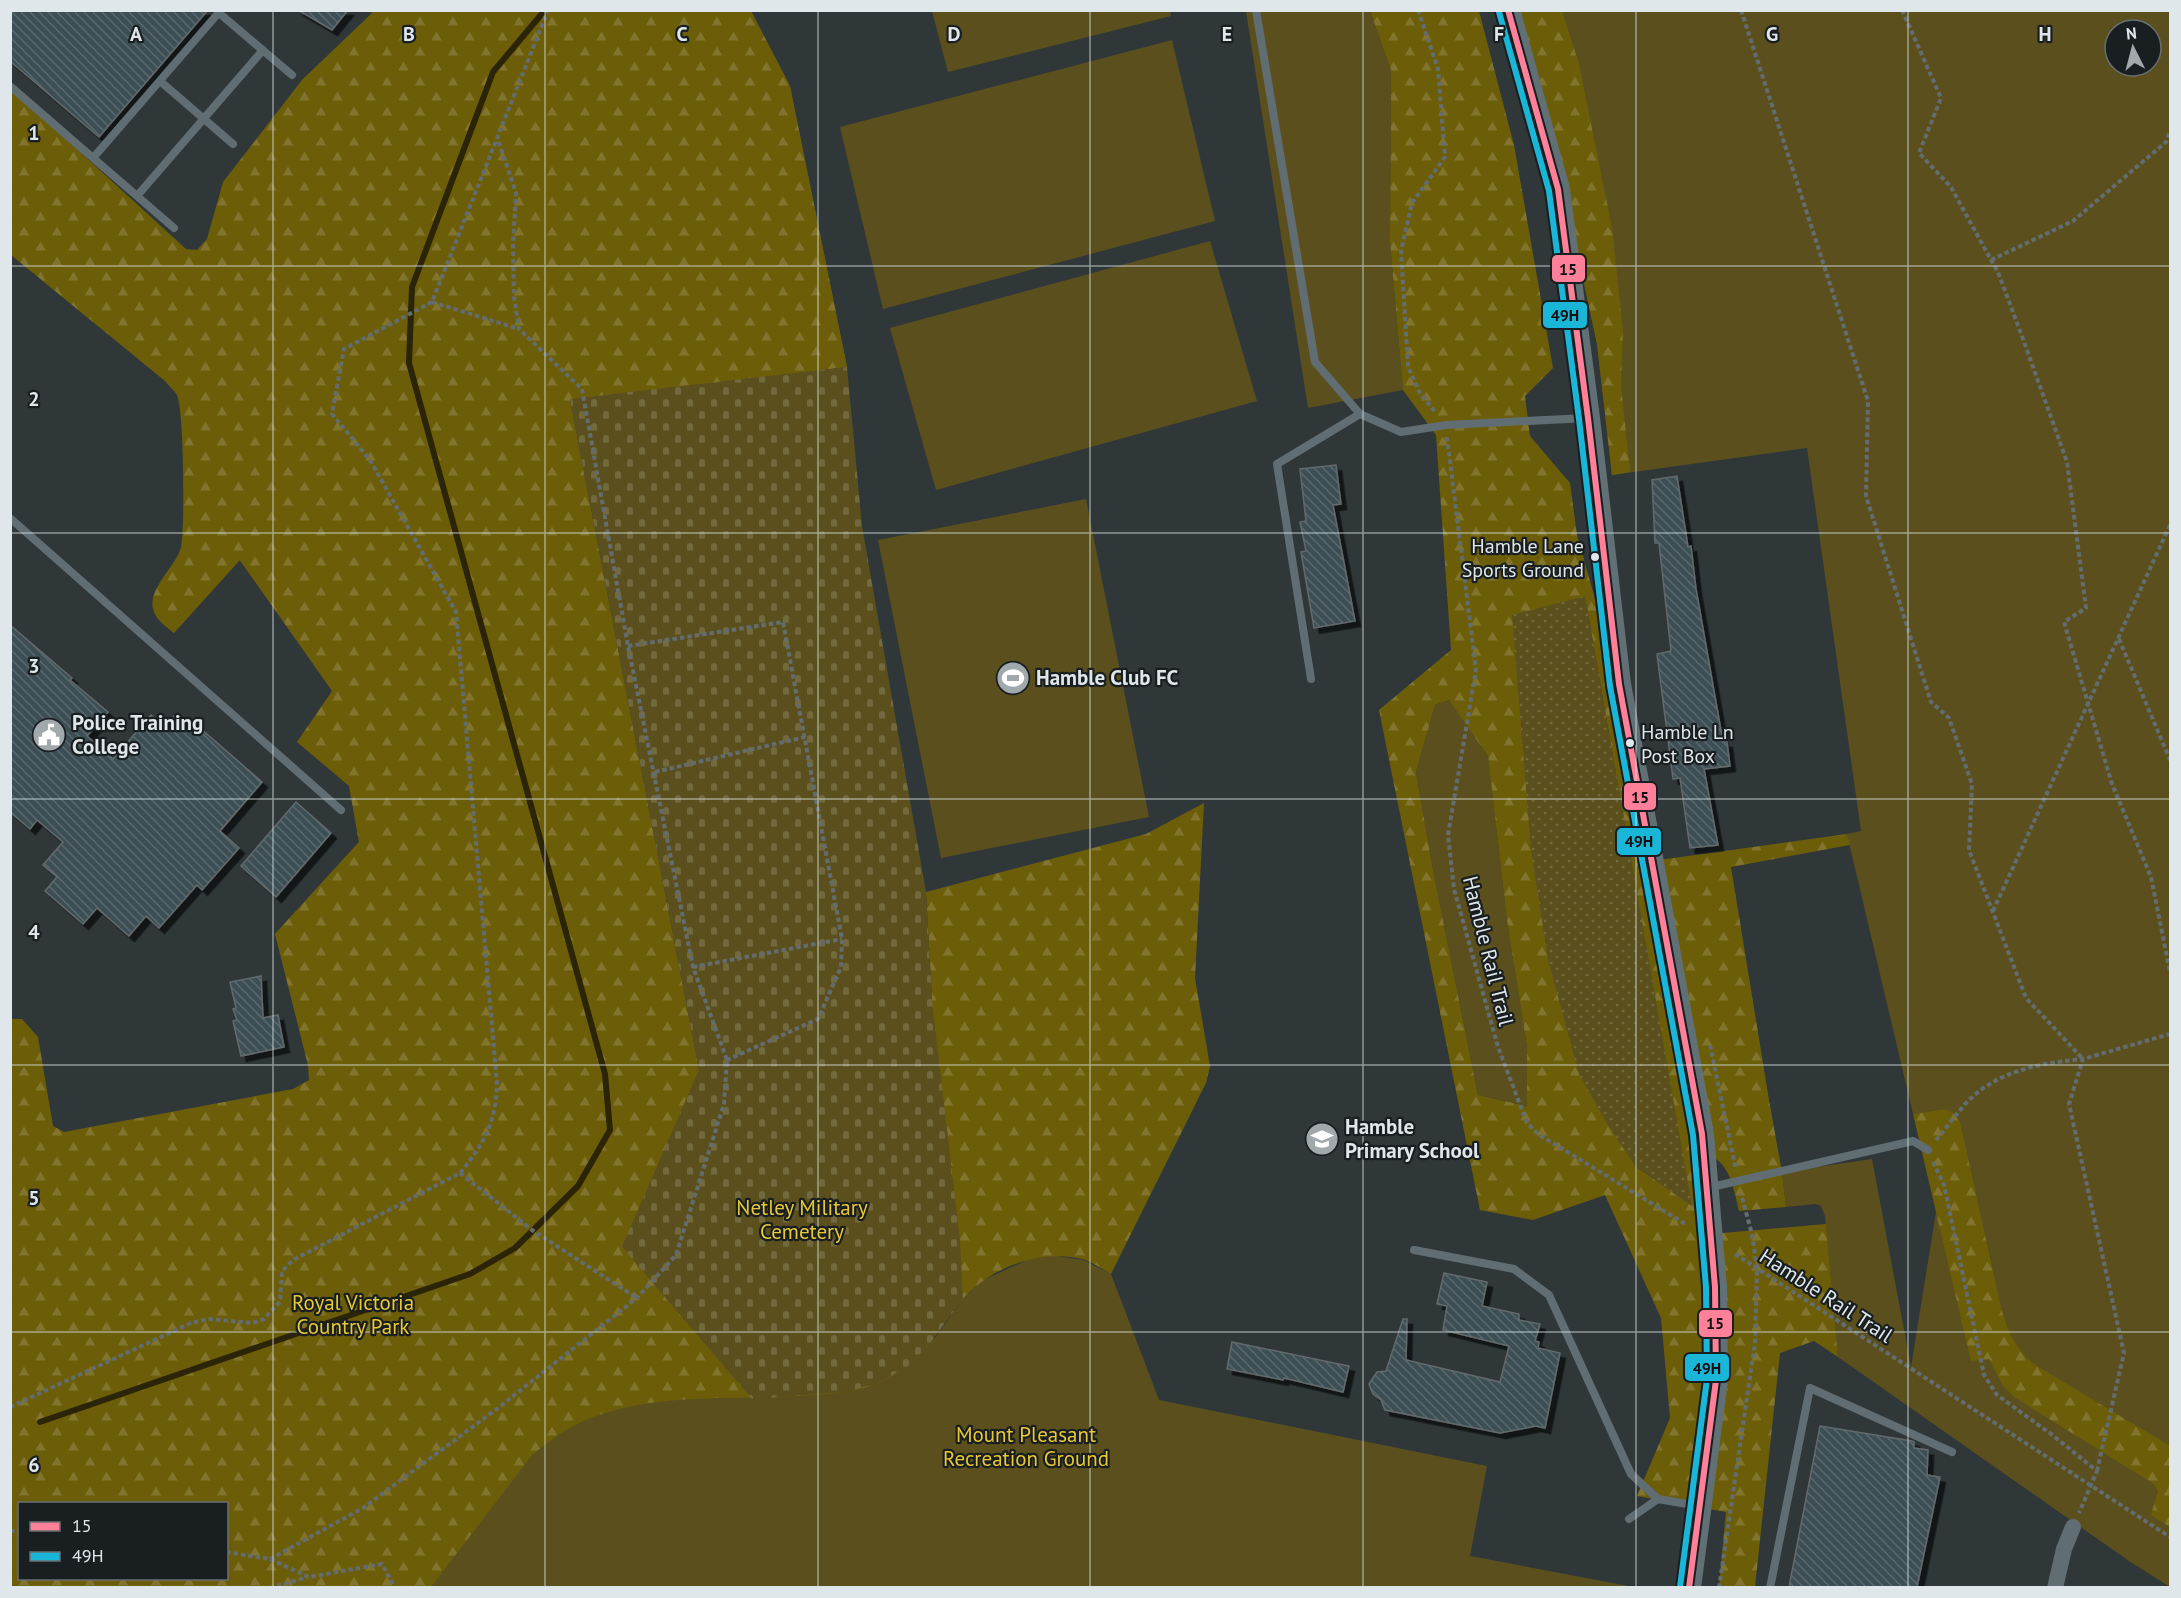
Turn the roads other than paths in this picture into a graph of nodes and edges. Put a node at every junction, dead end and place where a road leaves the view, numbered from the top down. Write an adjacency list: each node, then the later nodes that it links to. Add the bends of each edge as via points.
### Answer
1 (1256, 10): 13 (lane, via 1315,362)
2 (1508, 10): 14 (main road, via 1557,189)
3 (220, 12): 4 (lane); 6 (lane)
4 (262, 50): 5 (lane); 8 (lane)
5 (292, 75)
6 (160, 81): 8 (lane); 10 (lane)
7 (10, 86): 10 (lane)
8 (204, 118): 9 (lane); 11 (lane)
9 (233, 144)
10 (93, 158): 11 (lane)
11 (137, 196): 12 (lane)
12 (174, 228)
13 (1360, 414): 14 (lane, via 1401,432 1446,425); 16 (lane, via 1277,464)
14 (1588, 418): 19 (main road, via 1619,684 1702,1134)
15 (10, 518): 17 (lane)
16 (1311, 679)
17 (341, 810)
18 (1928, 1150): 19 (lane, via 1913,1141)
19 (1707, 1189): 23 (main road, via 1715,1287 1716,1380)
20 (1414, 1250): 22 (lane, via 1514,1269 1549,1295 1631,1474)
21 (1952, 1452): 27 (lane, via 1810,1388)
22 (1658, 1499): 23 (lane); 24 (lane)
23 (1699, 1506): 26 (main road)
24 (1629, 1519)
25 (2073, 1527): 28 (street)
26 (1689, 1587)
27 (1770, 1587)
28 (2055, 1587)

